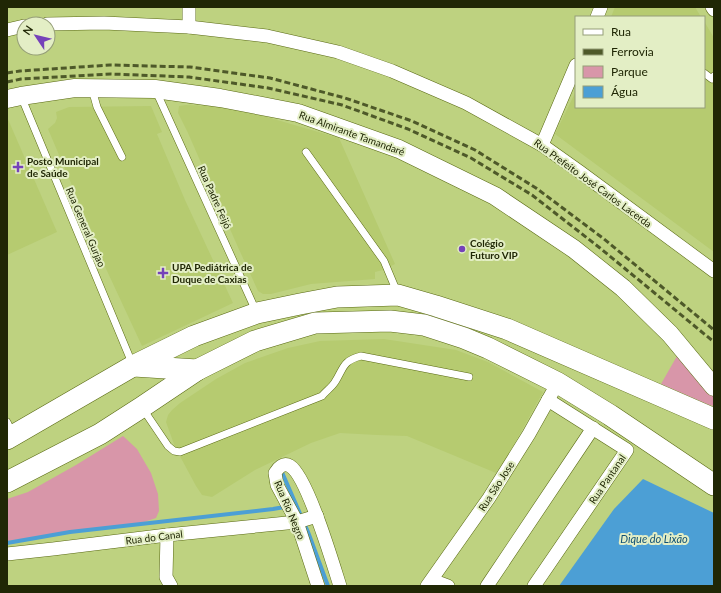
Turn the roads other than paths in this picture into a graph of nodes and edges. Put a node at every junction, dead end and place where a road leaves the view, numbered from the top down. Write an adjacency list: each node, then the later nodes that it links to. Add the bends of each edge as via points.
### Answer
1 (189, 7): 5 (street)
2 (712, 7): 3 (street)
3 (714, 10)
4 (56, 24): 5 (street, Rua Prefeito José Carlos Lacerda)
5 (189, 27): 10 (street, Rua Prefeito José Carlos Lacerda, via 267,36 338,52 392,71 466,103)
6 (575, 68): 10 (street)
7 (91, 87): 8 (main road, Rua Almirante Tamandaré); 9 (main road, Rua Almirante Tamandaré); 12 (lane, via 97,107)
8 (155, 89): 15 (lane, Rua Padre Feijó); 19 (main road, Rua Almirante Tamandaré, via 298,113 399,149 495,196 574,249 623,288 670,334)
9 (14, 97): 16 (lane, Rua General Gurjao)
10 (542, 144): 13 (street, Rua Prefeito José Carlos Lacerda)
11 (306, 152): 14 (lane, via 384,261)
12 (122, 157)
13 (714, 271)
14 (398, 295): 15 (main road, via 337,297); 21 (main road, via 507,329)
15 (257, 313): 16 (main road, via 194,336)
16 (133, 366): 17 (main road); 26 (main road)
17 (197, 370): 20 (main road, via 255,341 316,323 390,321 424,325 488,348); 22 (main road)
18 (469, 377): 22 (lane, via 360,356 346,363 334,383 322,396 180,452 168,446)
19 (714, 387)
20 (553, 392): 24 (street, Rua Pantanal); 28 (main road, via 610,415); 32 (street, Rua Sāo Jose, via 489,498)
21 (667, 399): 23 (main road); 25 (main road)
22 (142, 408): 27 (main road, via 100,434)
23 (714, 420)
24 (593, 428): 37 (street); 38 (street, Rua Pantanal, via 627,450)
25 (714, 428)
26 (9, 432)
27 (7, 482)
28 (714, 485)
29 (301, 515): 29 (street, Rua Rio Negro, via 277,485 275,473 283,465 289,465 302,483); 30 (street, Rua do Canal); 34 (street, Rua Rio Negro); 35 (street)
30 (167, 535): 31 (street, Rua do Canal); 33 (street, via 166,577)
31 (7, 554)
32 (429, 583): 36 (street)
33 (171, 586)
34 (318, 586)
35 (340, 586)
36 (448, 586)
37 (487, 586)
38 (534, 586)

